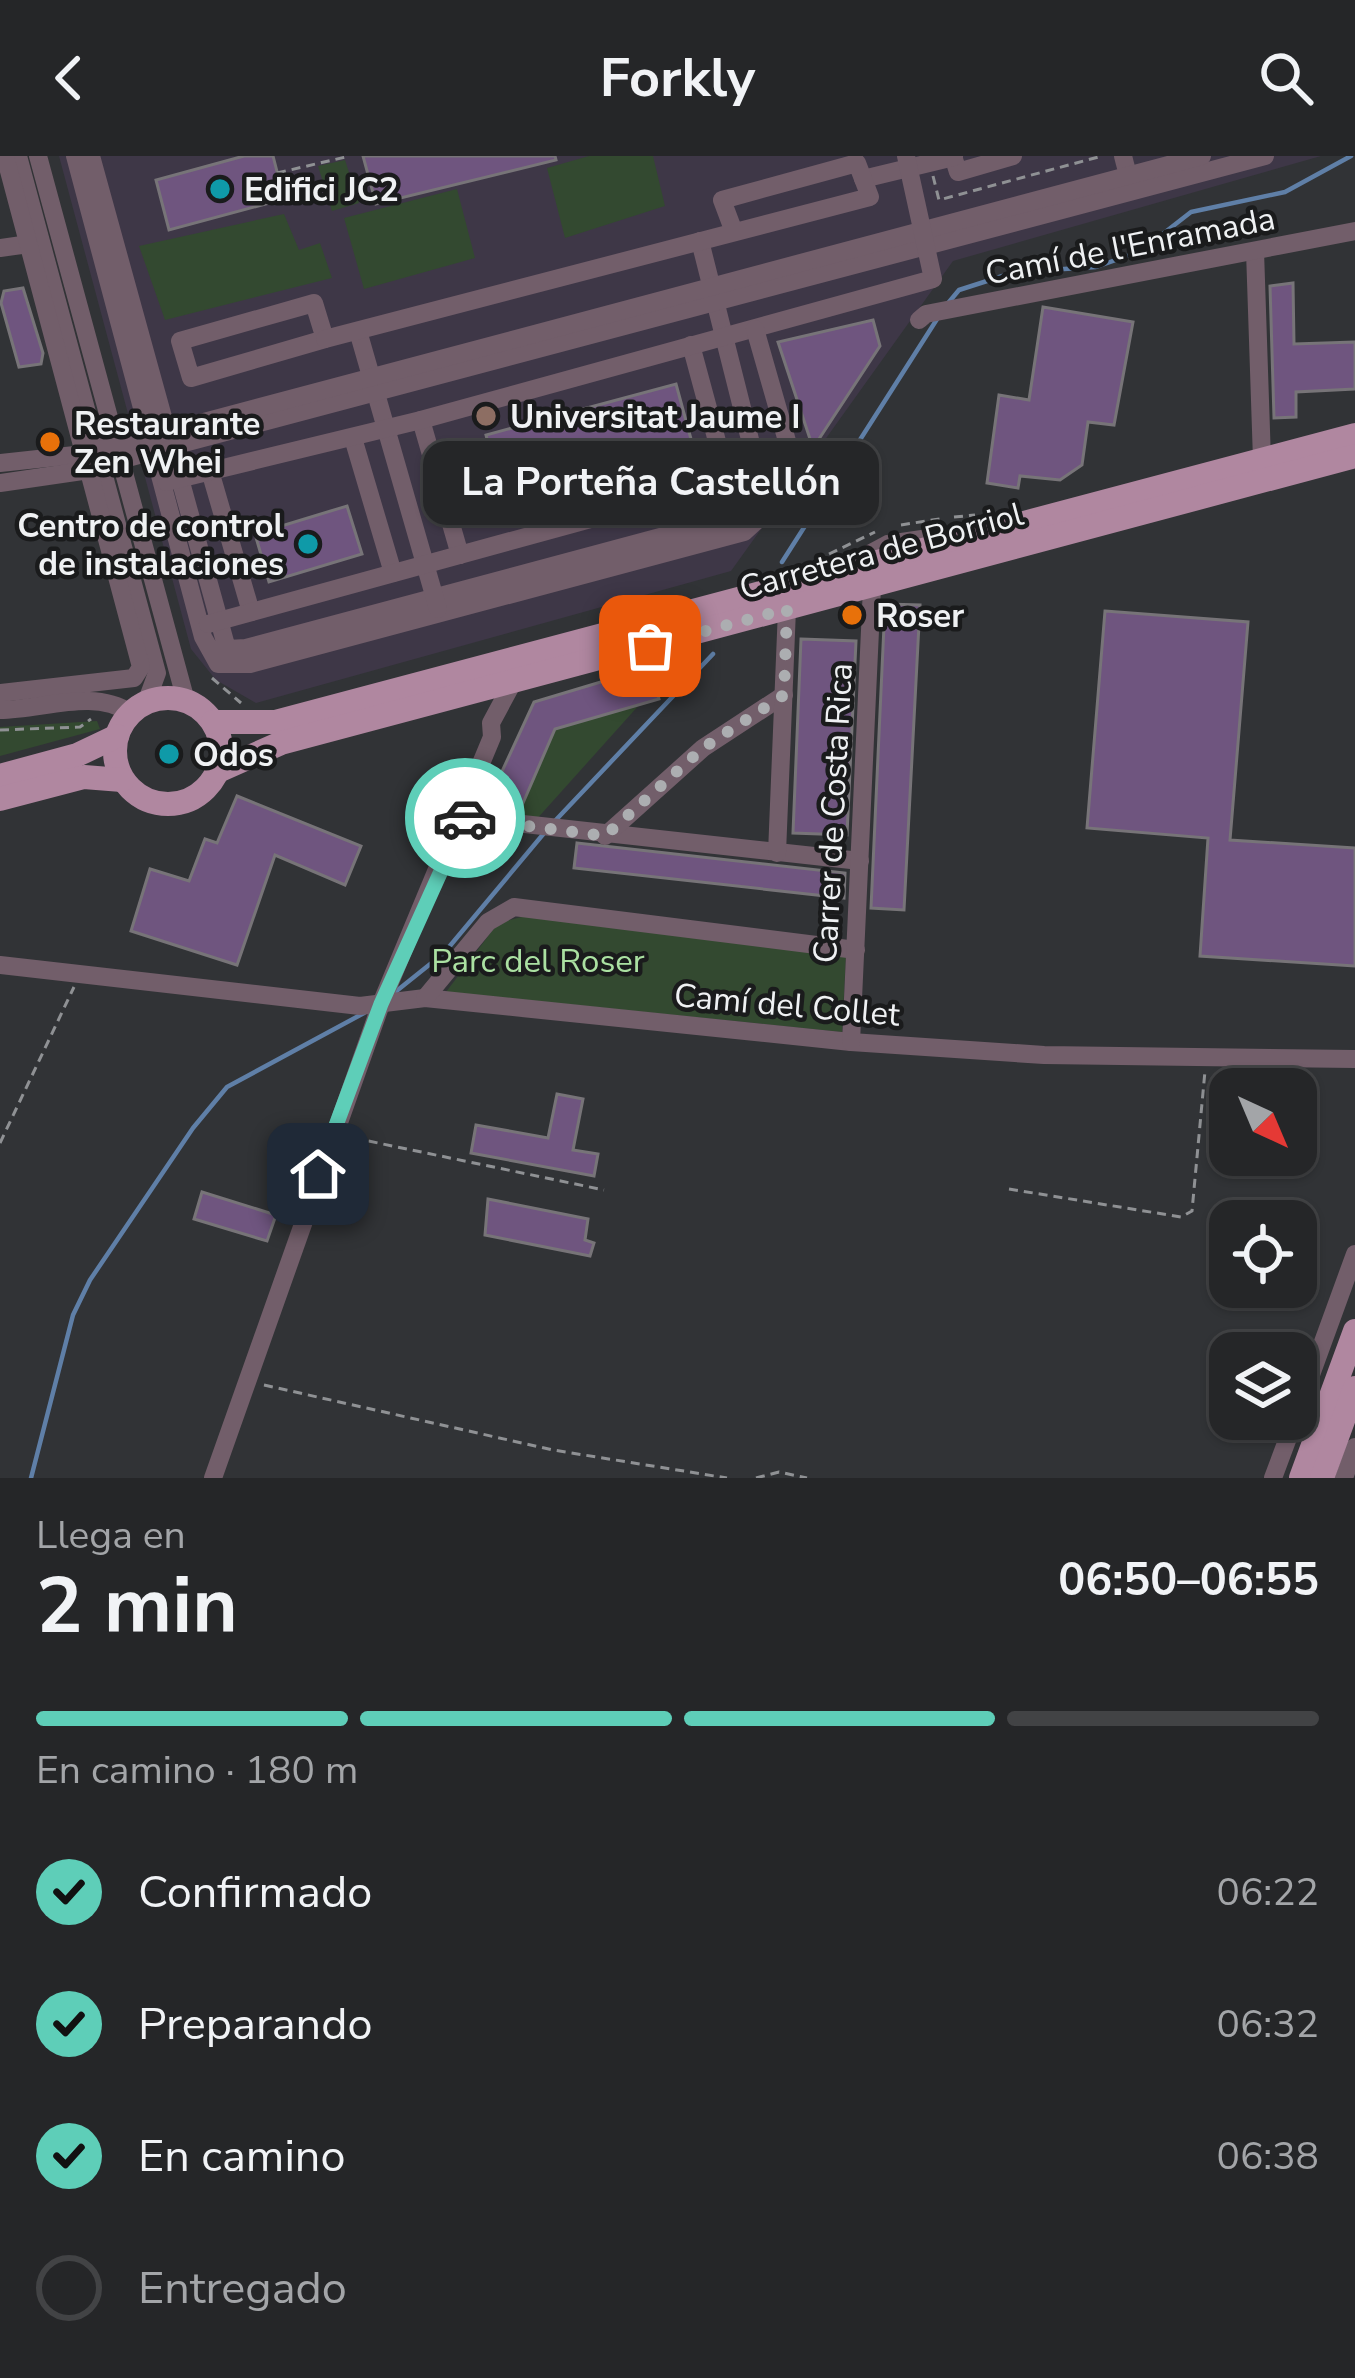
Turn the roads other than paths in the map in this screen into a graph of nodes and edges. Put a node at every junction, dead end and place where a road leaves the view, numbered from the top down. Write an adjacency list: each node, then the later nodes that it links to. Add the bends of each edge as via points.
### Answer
1 (4, 156): 18 (street)
2 (18, 156): 37 (street)
3 (38, 156): 37 (street)
4 (75, 156): 29 (street)
5 (92, 156): 29 (street)
6 (953, 156): 7 (street, via 958,172); 11 (street)
7 (1012, 156)
8 (1123, 156): 13 (street)
9 (1202, 156): 13 (street)
10 (1264, 156): 13 (street)
11 (908, 162): 12 (street); 16 (street)
12 (863, 179): 15 (street, via 870,197); 15 (street, via 857,163 722,200)
13 (1130, 184): 16 (street)
14 (1355, 231): 20 (street, Camí de l'Enramada)
15 (734, 232): 17 (street)
16 (927, 238): 21 (street); 23 (street, via 933,279)
17 (700, 241): 21 (street); 24 (street)
18 (29, 244): 19 (street); 37 (street)
19 (0, 248)
20 (1255, 251): 22 (street, Camí de l'Enramada); 38 (street)
21 (713, 295): 25 (street); 30 (street)
22 (919, 320)
23 (755, 329): 25 (street); 41 (street, via 789,448 784,466)
24 (358, 331): 26 (street); 30 (street)
25 (724, 338): 27 (street); 41 (street)
26 (325, 339): 28 (street, via 190,378); 28 (street, via 314,303 180,341)
27 (691, 345): 31 (street); 43 (street)
28 (185, 359): 29 (street)
29 (140, 369): 35 (street)
30 (373, 385): 32 (street); 35 (street)
31 (421, 420): 32 (street); 45 (street)
32 (386, 429): 34 (street); 46 (street)
33 (1355, 435): 38 (main road, Carretera de Borriol)
34 (352, 438): 40 (street); 47 (street)
35 (160, 442): 37 (street); 42 (street)
36 (1355, 456): 48 (main road, Carretera de Borriol)
37 (102, 458): 39 (street); 44 (street); 54 (street, via 141,673); 57 (street); 59 (street, via 157,673)
38 (1262, 460): 60 (main road, Carretera de Borriol, via 975,526 275,722)
39 (0, 464)
40 (210, 471): 42 (street); 51 (street)
41 (758, 473): 43 (street); 49 (street, via 766,503 744,532)
42 (170, 482): 52 (street)
43 (728, 482): 45 (street)
44 (0, 483)
45 (460, 555): 46 (street)
46 (426, 564): 47 (street); 49 (street)
47 (393, 573): 51 (street)
48 (872, 587): 50 (main road, Carretera de Borriol); 71 (street, Carrer de Costa Rica)
49 (437, 606): 52 (street, via 232,667 218,664)
50 (787, 609): 53 (main road, Carretera de Borriol); 55 (street)
51 (251, 612): 52 (street)
52 (208, 624)
53 (513, 682): 56 (main road, Carretera de Borriol); 61 (street)
54 (0, 693)
55 (784, 695): 66 (street, via 703,748); 70 (street)
56 (460, 696): 61 (street); 62 (main road, Carretera de Borriol, via 281,742)
57 (186, 701): 59 (main road); 60 (main road)
58 (0, 710): 59 (street, via 94,700 114,702)
59 (131, 717): 63 (main road, via 77,755); 64 (main road, via 115,759)
60 (213, 722): 62 (main road)
61 (491, 722): 67 (street)
62 (218, 771): 64 (main road, via 200,794 173,805 144,800)
63 (0, 776)
64 (122, 781): 65 (main road, via 84,777)
65 (0, 800)
66 (634, 812): 68 (street); 69 (street)
67 (460, 817): 68 (street); 75 (street)
68 (605, 836): 69 (street)
69 (626, 837): 70 (street)
70 (777, 853): 71 (street)
71 (860, 861): 72 (street, Carrer de Costa Rica)
72 (856, 950): 74 (street, via 514,907 488,922); 76 (street, Carrer de Costa Rica)
73 (0, 965): 75 (street, Camí del Collet)
74 (425, 998): 75 (street, Camí del Collet); 76 (street, Camí del Collet)
75 (381, 1004): 84 (street)
76 (851, 1042): 77 (street, Camí del Collet, via 1044,1055)
77 (1355, 1059)
78 (1355, 1254): 80 (street)
79 (1355, 1331): 86 (main road)
80 (1317, 1357)
81 (1355, 1388): 87 (main road)
82 (1287, 1440): 85 (street)
83 (1355, 1447): 88 (street)
84 (213, 1478)
85 (1273, 1478)
86 (1301, 1478)
87 (1322, 1478)
88 (1344, 1478)

